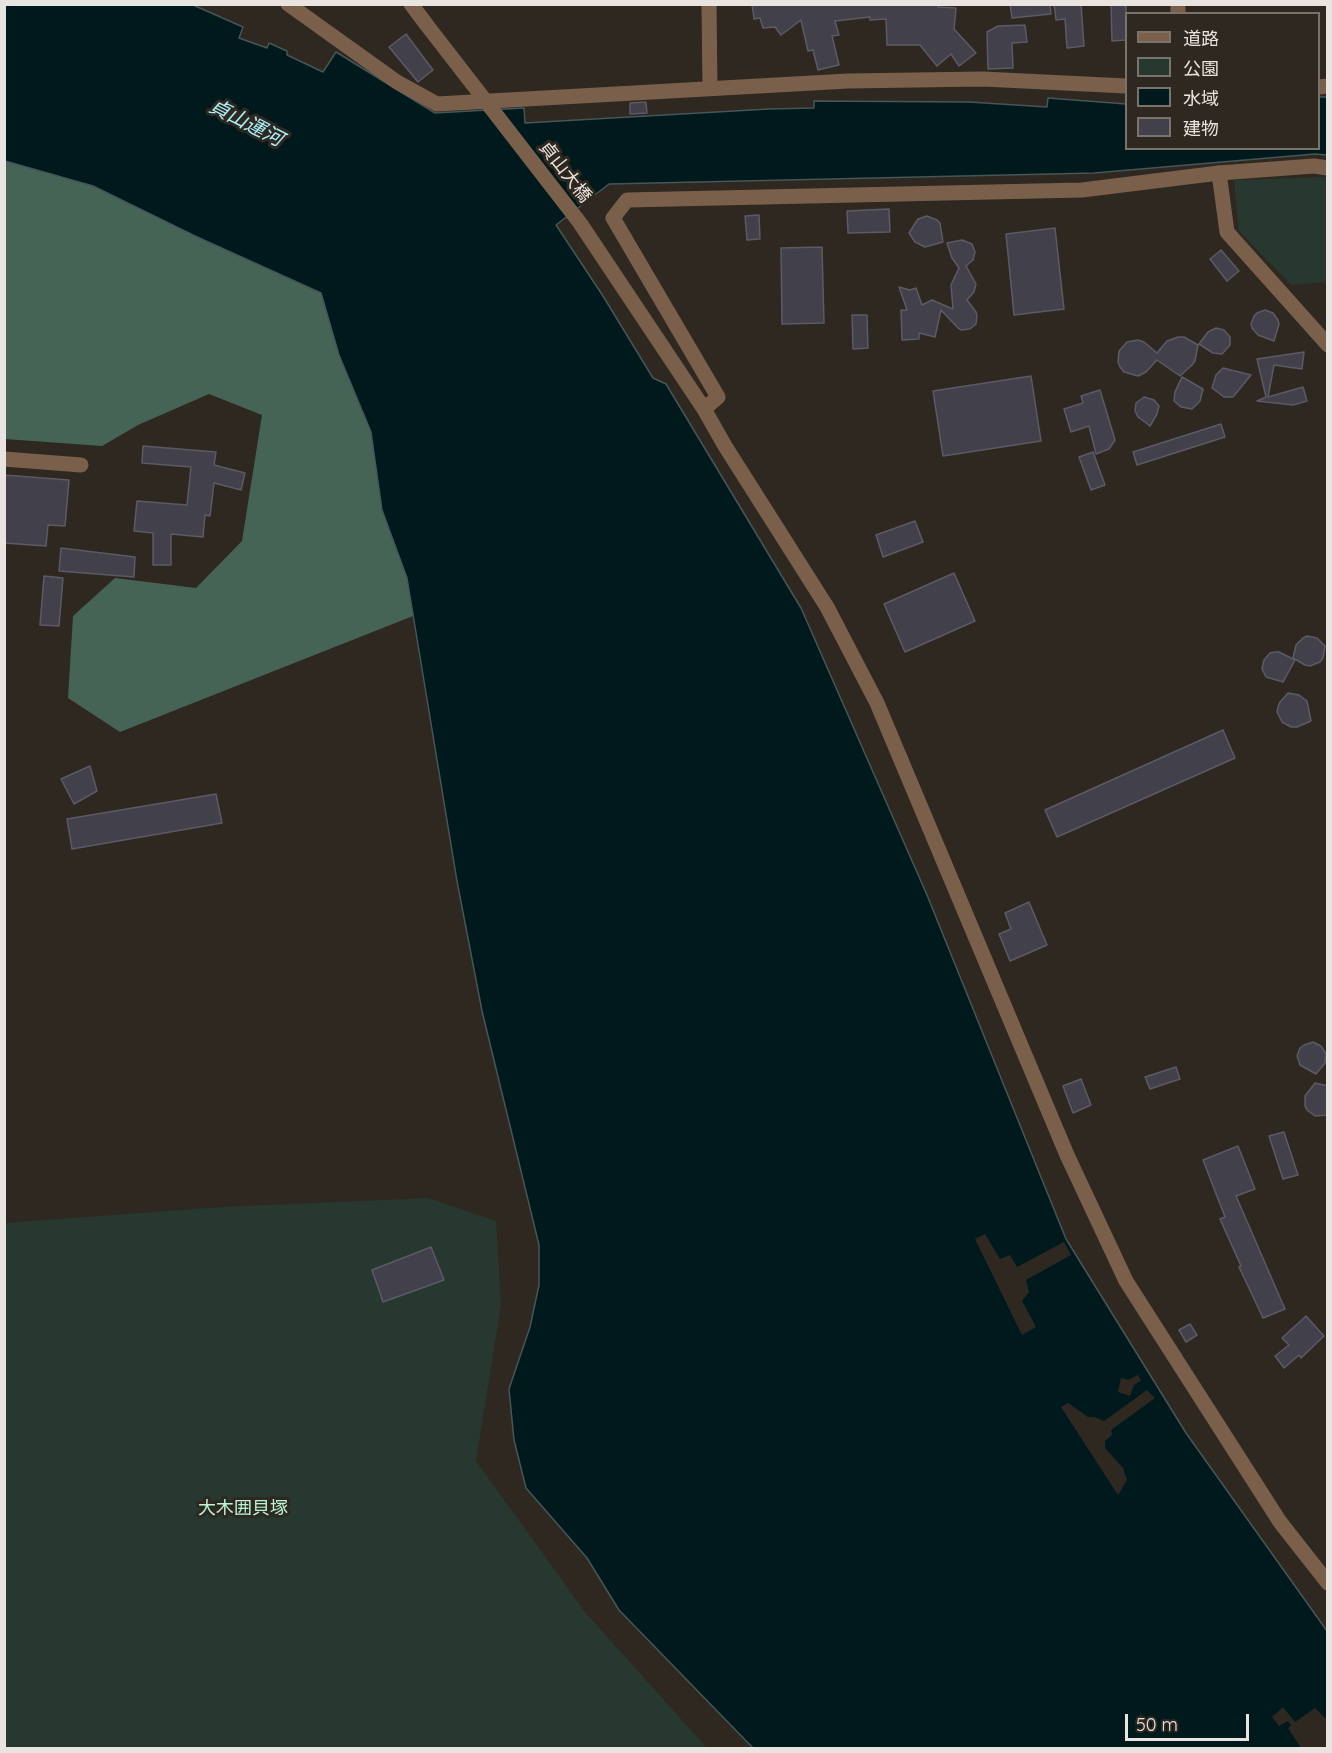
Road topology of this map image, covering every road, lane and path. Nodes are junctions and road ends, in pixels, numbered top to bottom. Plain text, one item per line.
1 (288, 4) edge
2 (411, 4) edge
3 (709, 4) edge
4 (1125, 86) edge
5 (710, 88) junction
6 (1328, 168) edge
7 (1219, 172) junction
8 (1328, 345) edge
9 (704, 409) junction
10 (4, 459) edge
11 (81, 465) dead end
12 (1328, 1583) edge

1 - 5 street
2 - 9 street, 貞山大橋, bridge
3 - 5 street
4 - 5 street
6 - 7 street
7 - 8 street
7 - 9 street
9 - 12 street, 貞山大橋
10 - 11 street

